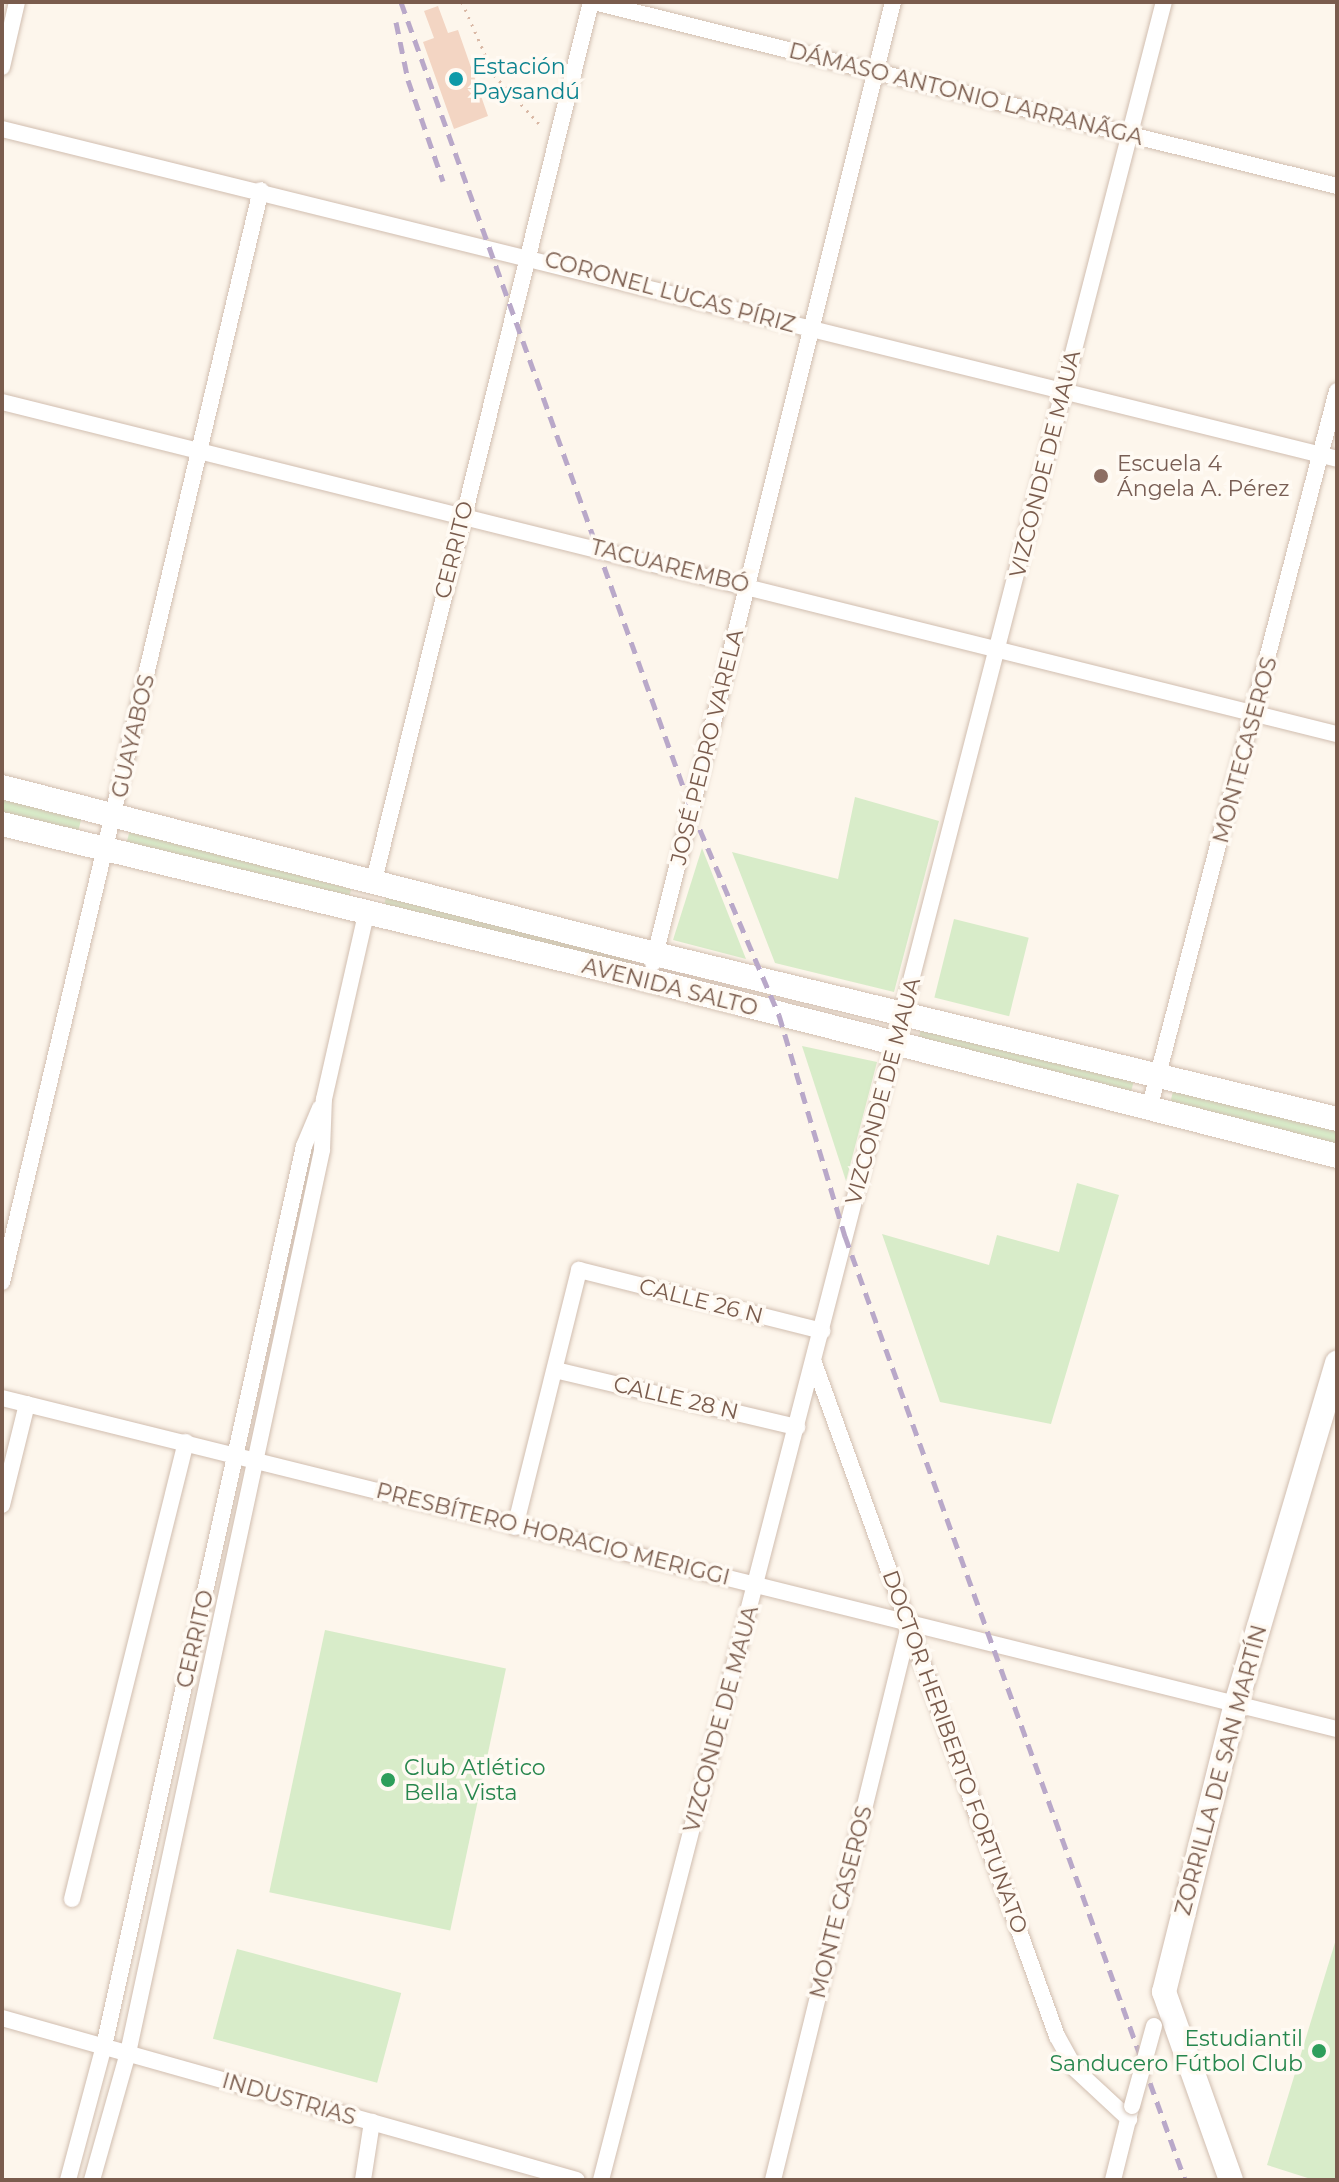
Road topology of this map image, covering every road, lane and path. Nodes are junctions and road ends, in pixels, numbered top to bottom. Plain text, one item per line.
1 (17, 2) edge
2 (462, 2) edge
3 (592, 2) edge
4 (893, 2) edge
5 (1164, 2) edge
6 (2, 67) edge
7 (875, 73) junction
8 (2, 129) edge
9 (1130, 134) junction
10 (558, 144) junction
11 (1337, 186) edge
12 (261, 190) junction
13 (526, 255) junction
14 (811, 328) junction
15 (1064, 390) junction
16 (1337, 391) edge
17 (2, 402) edge
18 (200, 453) junction
19 (1330, 457) edge
20 (462, 515) junction
21 (747, 585) junction
22 (998, 648) junction
23 (1255, 715) junction
24 (1337, 734) edge
25 (2, 787) edge
26 (114, 815) junction
27 (2, 824) edge
28 (106, 849) junction
29 (374, 880) junction
30 (366, 914) junction
31 (655, 954) junction
32 (648, 980) junction
33 (904, 1012) junction
34 (896, 1044) junction
35 (1156, 1075) junction
36 (324, 1099) junction
37 (1149, 1109) junction
38 (1337, 1119) edge
39 (1337, 1156) edge
40 (2, 1282) edge
41 (822, 1331) junction
42 (814, 1363) junction
43 (1337, 1363) edge
44 (555, 1370) junction
45 (2, 1398) edge
46 (27, 1404) junction
47 (797, 1427) junction
48 (186, 1442) junction
49 (236, 1454) junction
50 (256, 1459) junction
51 (2, 1505) edge
52 (515, 1527) junction
53 (756, 1584) junction
54 (909, 1624) junction
55 (1236, 1704) junction
56 (1337, 1729) edge
57 (72, 1899) dead end
58 (1164, 1992) junction
59 (2, 2018) edge
60 (104, 2046) junction
61 (128, 2053) junction
62 (1130, 2113) junction
63 (372, 2122) junction
64 (68, 2180) edge
65 (92, 2180) edge
66 (363, 2180) edge
67 (577, 2180) edge
68 (601, 2180) edge
69 (773, 2180) edge
70 (1113, 2180) edge
71 (1231, 2180) edge

1 - 6 street
2 - 10 path
3 - 7 street, DÁMASO ANTONIO LARRANÃGA
3 - 10 street, CERRITO
4 - 7 street, JOSÉ PEDRO VARELA
5 - 9 street, VIZCONDE DE MAUA
7 - 9 street, DÁMASO ANTONIO LARRANÃGA
7 - 14 street, JOSÉ PEDRO VARELA
8 - 12 street, CORONEL LUCAS PÍRIZ
9 - 11 street, DÁMASO ANTONIO LARRANÃGA
9 - 15 street, VIZCONDE DE MAUA
10 - 13 street, CERRITO
12 - 13 street, CORONEL LUCAS PÍRIZ
12 - 18 street, GUAYABOS
13 - 14 street, CORONEL LUCAS PÍRIZ
13 - 20 street, CERRITO
14 - 15 street, CORONEL LUCAS PÍRIZ
14 - 21 street, JOSÉ PEDRO VARELA
15 - 19 street, CORONEL LUCAS PÍRIZ
15 - 22 street, VIZCONDE DE MAUA
16 - 19 street, MONTECASEROS
17 - 18 street, TACUAREMBÓ
18 - 20 street, TACUAREMBÓ
18 - 26 street, GUAYABOS
19 - 23 street, MONTECASEROS
20 - 21 street, TACUAREMBÓ
20 - 29 street, CERRITO
21 - 22 street, TACUAREMBÓ
21 - 31 street, JOSÉ PEDRO VARELA
22 - 23 street, TACUAREMBÓ
22 - 33 street, VIZCONDE DE MAUA
23 - 24 street, TACUAREMBÓ
23 - 35 street, MONTECASEROS
25 - 26 street, AVENIDA SALTO
26 - 28 street, GUAYABOS
26 - 29 street, AVENIDA SALTO
27 - 28 street, AVENIDA SALTO
28 - 30 street, AVENIDA SALTO
28 - 40 street, GUAYABOS
29 - 30 street, CERRITO
29 - 31 street, AVENIDA SALTO
30 - 32 street, AVENIDA SALTO
30 - 36 street, CERRITO
31 - 32 street, JOSÉ PEDRO VARELA
31 - 33 street, AVENIDA SALTO
32 - 34 street, AVENIDA SALTO
33 - 34 street, VIZCONDE DE MAUA
33 - 35 street, AVENIDA SALTO
34 - 37 street, AVENIDA SALTO
34 - 41 street, VIZCONDE DE MAUA
35 - 37 street, MONTECASEROS
35 - 38 street, AVENIDA SALTO
36 - 49 street, CERRITO
36 - 50 street, CERRITO
37 - 39 street, AVENIDA SALTO
41 - 42 street, VIZCONDE DE MAUA
41 - 44 street, CALLE 26 N
42 - 47 street, VIZCONDE DE MAUA
42 - 54 street, DOCTOR HERIBERTO FORTUNATO
43 - 55 street, ZORRILLA DE SAN MARTÍN
44 - 47 street, CALLE 28 N
44 - 52 street
45 - 46 street, PRESBÍTERO HORACIO MERIGGI
46 - 48 street, PRESBÍTERO HORACIO MERIGGI
46 - 51 street
47 - 53 street, VIZCONDE DE MAUA
48 - 49 street, PRESBÍTERO HORACIO MERIGGI
48 - 57 street
49 - 50 street, PRESBÍTERO HORACIO MERIGGI
49 - 60 street, CERRITO
50 - 52 street, PRESBÍTERO HORACIO MERIGGI
50 - 61 street, CERRITO
52 - 53 street, PRESBÍTERO HORACIO MERIGGI
53 - 54 street, PRESBÍTERO HORACIO MERIGGI
53 - 68 street, VIZCONDE DE MAUA
54 - 55 street, PRESBÍTERO HORACIO MERIGGI
54 - 62 street, DOCTOR HERIBERTO FORTUNATO
54 - 69 street, MONTE CASEROS
55 - 56 street, PRESBÍTERO HORACIO MERIGGI
55 - 58 street, ZORRILLA DE SAN MARTÍN
58 - 62 street, ZORRILLA DE SAN MARTÍN, bridge
58 - 71 street
59 - 60 street, INDUSTRIAS
60 - 61 street, INDUSTRIAS
60 - 64 street, CERRITO
61 - 63 street, INDUSTRIAS
61 - 65 street, CERRITO
62 - 70 street, ZORRILLA DE SAN MARTÍN
63 - 66 street
63 - 67 street, INDUSTRIAS

